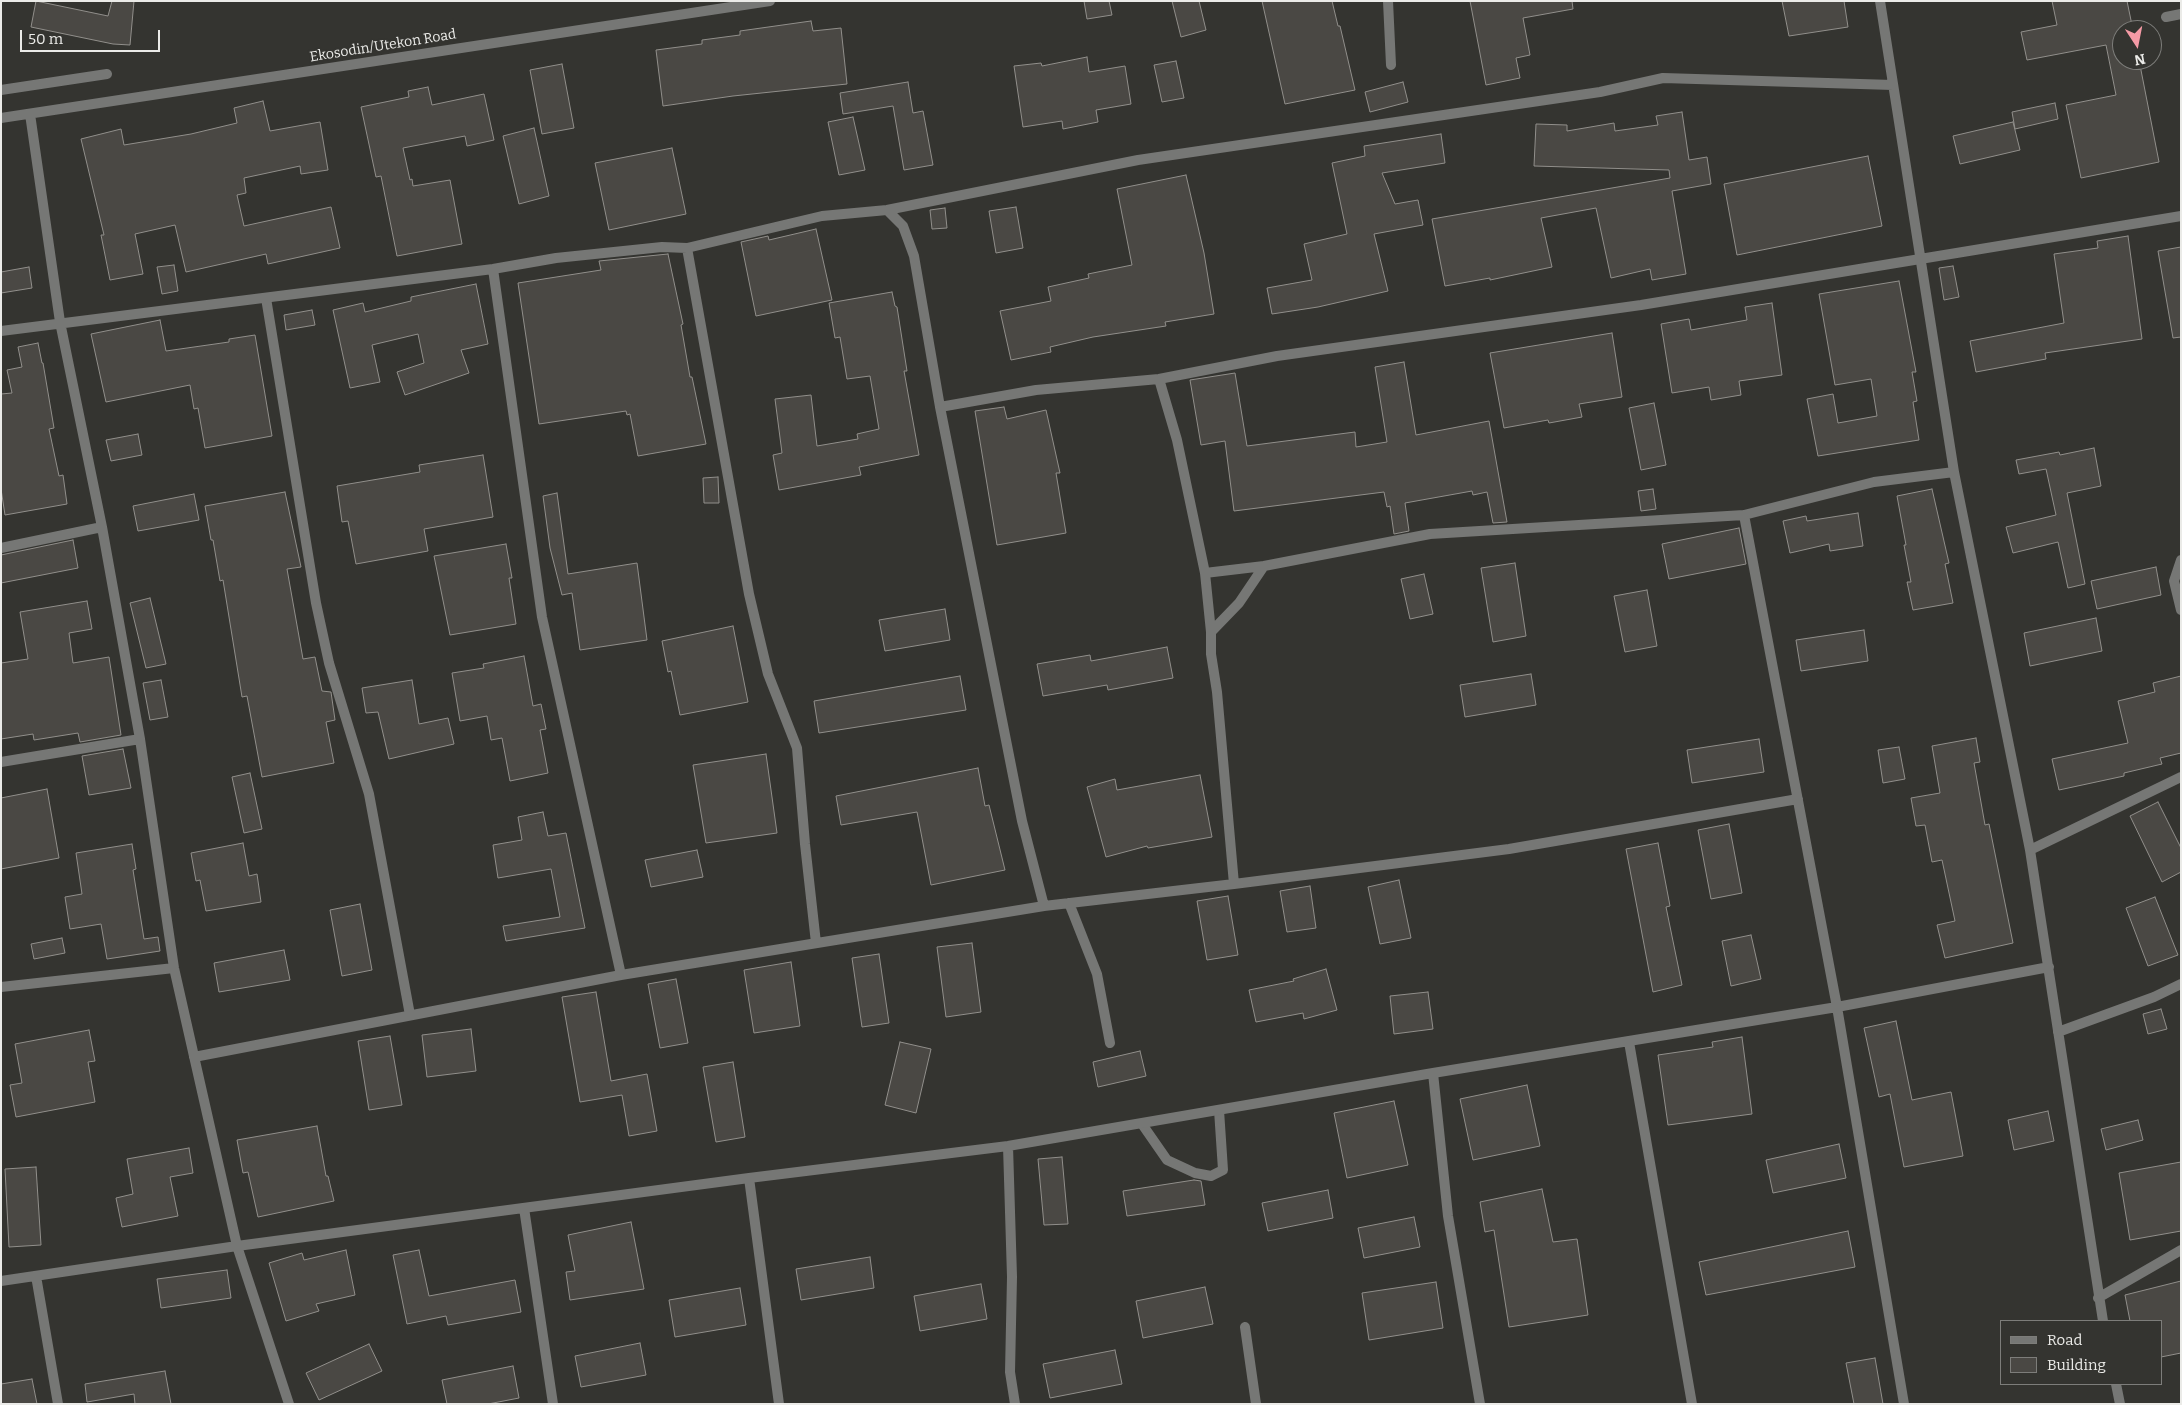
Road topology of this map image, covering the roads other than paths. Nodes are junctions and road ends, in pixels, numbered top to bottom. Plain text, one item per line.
1 (770, 1) edge
2 (1388, 1) edge
3 (1880, 1) edge
4 (2181, 14) edge
5 (2166, 17) dead end
6 (1391, 65) dead end
7 (107, 74) dead end
8 (1893, 85) junction
9 (1, 90) edge
10 (30, 114) junction
11 (1, 118) edge
12 (887, 210) junction
13 (2181, 216) edge
14 (687, 248) junction
15 (1921, 258) junction
16 (493, 268) junction
17 (266, 298) junction
18 (60, 322) junction
19 (1, 331) edge
20 (1159, 379) junction
21 (940, 407) junction
22 (1954, 472) junction
23 (1744, 515) junction
24 (102, 527) junction
25 (1, 548) edge
26 (2181, 560) edge
27 (1264, 566) junction
28 (1205, 573) junction
29 (2181, 610) edge
30 (1211, 632) junction
31 (140, 739) junction
32 (1, 762) edge
33 (2181, 777) edge
34 (1798, 799) junction
35 (2030, 850) junction
36 (1234, 884) junction
37 (1069, 903) junction
38 (1044, 906) junction
39 (816, 944) junction
40 (174, 968) junction
41 (2049, 968) junction
42 (621, 975) junction
43 (2181, 984) edge
44 (1, 987) edge
45 (1837, 1007) junction
46 (410, 1015) junction
47 (2058, 1032) junction
48 (1629, 1042) junction
49 (1110, 1043) dead end
50 (194, 1056) junction
51 (1434, 1073) junction
52 (1219, 1110) junction
53 (1142, 1124) junction
54 (1008, 1146) junction
55 (748, 1178) junction
56 (524, 1208) junction
57 (237, 1246) junction
58 (2181, 1250) edge
59 (36, 1276) junction
60 (1, 1281) edge
61 (2098, 1298) junction
62 (2103, 1320) edge
63 (1245, 1327) dead end
64 (2116, 1385) edge
65 (58, 1404) edge
66 (289, 1404) edge
67 (553, 1404) edge
68 (779, 1404) edge
69 (1015, 1404) edge
70 (1256, 1404) edge
71 (1480, 1404) edge
72 (1692, 1404) edge
73 (1904, 1404) edge
74 (2120, 1404) edge

1 - 10 street, Ekosodin/Utekon Road
2 - 6 street
3 - 8 street
4 - 5 street
7 - 9 street
8 - 12 street
8 - 15 street
10 - 11 street, Ekosodin/Utekon Road
10 - 18 street
12 - 14 street
12 - 21 street
13 - 15 street
14 - 16 street
14 - 39 street
15 - 20 street
15 - 22 street
16 - 17 street
16 - 42 street
17 - 18 street
17 - 46 street
18 - 19 street
18 - 24 street
20 - 21 street
20 - 28 street
21 - 38 street
22 - 23 street
22 - 35 street
23 - 27 street
23 - 34 street
24 - 25 street
24 - 31 street
26 - 29 street
27 - 28 street
27 - 30 street
28 - 30 street
30 - 36 street
31 - 32 street
31 - 40 street
33 - 35 street
34 - 36 street
34 - 45 street
35 - 41 street
36 - 37 street
37 - 38 street
37 - 49 street
38 - 39 street
39 - 42 street
40 - 44 street
40 - 50 street
41 - 45 street
41 - 47 street
42 - 46 street
43 - 47 street
45 - 48 street
45 - 73 street
46 - 50 street
47 - 61 street
48 - 51 street
48 - 72 street
50 - 57 street
51 - 52 street
51 - 71 street
52 - 53 street
52 - 53 street
53 - 54 street
54 - 55 street
54 - 69 street
55 - 56 street
55 - 68 street
56 - 57 street
56 - 67 street
57 - 59 street
57 - 66 street
58 - 61 street
59 - 60 street
59 - 65 street
61 - 62 street
63 - 70 street
64 - 74 street

